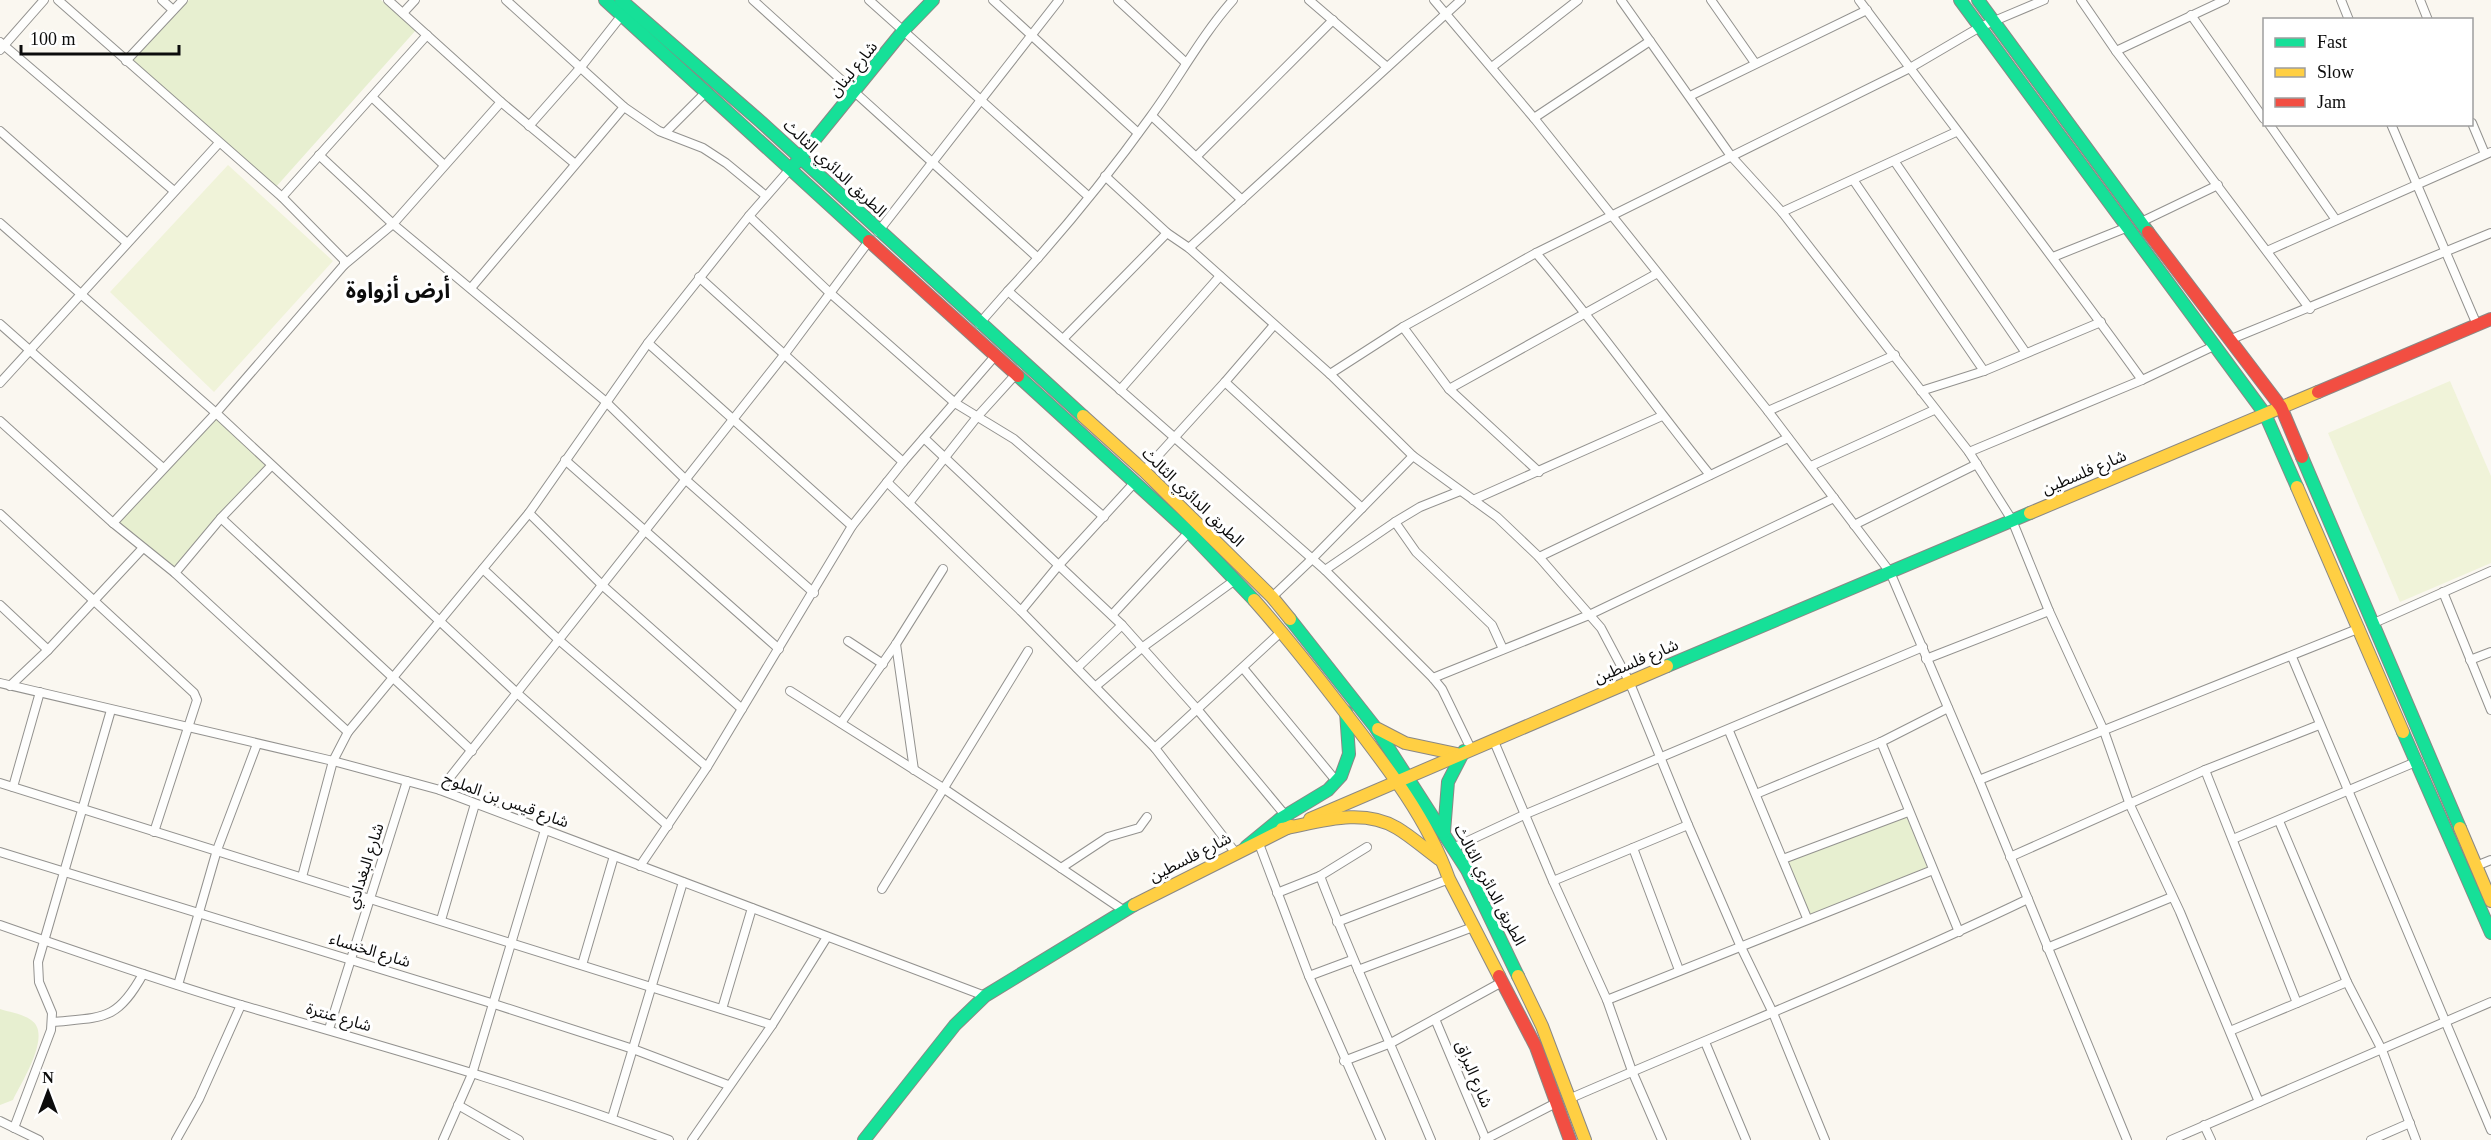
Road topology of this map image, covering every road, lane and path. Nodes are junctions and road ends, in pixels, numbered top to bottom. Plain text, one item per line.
1 (44, 0) edge
2 (58, 0) edge
3 (162, 0) edge
4 (183, 0) edge
5 (388, 0) edge
6 (415, 0) edge
7 (506, 0) edge
8 (605, 0) edge
9 (621, 0) edge
10 (640, 0) edge
11 (753, 0) edge
12 (869, 0) edge
13 (933, 0) edge
14 (993, 0) edge
15 (1059, 0) edge
16 (1118, 0) edge
17 (1309, 0) edge
18 (1434, 0) edge
19 (1461, 0) edge
20 (1578, 0) edge
21 (1621, 0) edge
22 (1711, 0) edge
23 (1859, 0) edge
24 (1960, 0) edge
25 (1978, 0) edge
26 (2044, 0) edge
27 (2081, 0) edge
28 (2225, 0) edge
29 (2341, 0) edge
30 (2420, 0) edge
31 (1229, 2) edge
32 (1866, 9) junction
33 (173, 10) junction
34 (403, 13) junction
35 (627, 13) junction
36 (1447, 13) junction
37 (2191, 15) junction
38 (2348, 18) edge
39 (2427, 18) edge
40 (1333, 20) junction
41 (1994, 22) junction
42 (1980, 27) junction
43 (903, 31) junction
44 (427, 35) junction
45 (1031, 35) junction
46 (1650, 41) junction
47 (1, 46) edge
48 (2116, 51) junction
49 (126, 61) junction
50 (1185, 62) junction
51 (1755, 63) junction
52 (581, 67) junction
53 (1387, 67) junction
54 (1492, 67) junction
55 (1910, 68) junction
56 (706, 92) junction
57 (855, 94) junction
58 (1690, 96) junction
59 (372, 97) junction
60 (981, 100) junction
61 (501, 102) junction
62 (624, 107) junction
63 (1152, 116) junction
64 (2263, 116) edge
65 (1534, 118) junction
66 (2473, 125) edge
67 (529, 126) junction
68 (2270, 126) edge
69 (2392, 126) edge
70 (0, 131) edge
71 (1956, 132) junction
72 (665, 133) junction
73 (1138, 133) junction
74 (219, 143) junction
75 (2488, 153) edge
76 (319, 155) junction
77 (1197, 156) junction
78 (1731, 156) junction
79 (800, 159) junction
80 (932, 162) junction
81 (1895, 162) junction
82 (574, 163) junction
83 (444, 165) junction
84 (790, 169) junction
85 (1105, 176) junction
86 (1854, 181) junction
87 (2218, 185) junction
88 (2415, 185) junction
89 (174, 191) junction
90 (766, 196) junction
91 (1088, 196) junction
92 (282, 197) junction
93 (1242, 200) junction
94 (1782, 212) junction
95 (748, 216) junction
96 (1610, 217) junction
97 (2336, 220) junction
98 (2141, 222) junction
99 (0, 223) edge
100 (393, 224) junction
101 (2128, 227) junction
102 (878, 232) junction
103 (1167, 233) junction
104 (2491, 233) edge
105 (869, 241) junction
106 (127, 243) junction
107 (1189, 248) junction
108 (2267, 251) junction
109 (2447, 252) junction
110 (1536, 253) junction
111 (2053, 257) junction
112 (1038, 258) junction
113 (344, 265) junction
114 (1656, 274) junction
115 (1220, 276) junction
116 (699, 277) junction
117 (471, 288) junction
118 (1008, 291) junction
119 (829, 292) junction
120 (80, 295) junction
121 (2310, 309) junction
122 (1587, 312) junction
123 (2491, 319) edge
124 (2101, 322) junction
125 (0, 324) edge
126 (979, 324) junction
127 (1274, 325) junction
128 (2477, 325) junction
129 (1403, 327) junction
130 (1063, 339) junction
131 (2229, 340) junction
132 (648, 343) junction
133 (2216, 345) junction
134 (29, 350) junction
135 (2026, 353) junction
136 (1895, 354) junction
137 (784, 355) junction
138 (995, 356) junction
139 (1984, 371) junction
140 (1016, 374) junction
141 (1330, 374) junction
142 (2142, 380) junction
143 (1225, 382) junction
144 (0, 383) edge
145 (1449, 389) junction
146 (1120, 390) junction
147 (1921, 391) junction
148 (605, 401) junction
149 (955, 403) junction
150 (2282, 407) junction
151 (1935, 410) junction
152 (1768, 411) junction
153 (216, 413) junction
154 (2265, 414) junction
155 (1662, 416) junction
156 (977, 417) junction
157 (732, 419) junction
158 (0, 421) edge
159 (1176, 437) junction
160 (924, 438) junction
161 (1788, 438) junction
162 (1969, 452) junction
163 (1413, 456) junction
164 (944, 457) junction
165 (565, 460) junction
166 (903, 462) junction
167 (1977, 464) junction
168 (271, 466) junction
169 (1811, 466) junction
170 (163, 468) junction
171 (1144, 471) junction
172 (1539, 472) junction
173 (1710, 475) junction
174 (686, 480) junction
175 (887, 482) junction
176 (1135, 482) junction
177 (2316, 487) junction
178 (1460, 491) junction
179 (2301, 494) junction
180 (1834, 498) junction
181 (1473, 501) junction
182 (909, 503) junction
183 (1362, 508) junction
184 (529, 513) junction
185 (0, 514) edge
186 (1104, 517) junction
187 (221, 518) junction
188 (2012, 520) junction
189 (1395, 522) junction
190 (113, 523) junction
191 (1854, 525) junction
192 (852, 526) junction
193 (644, 531) junction
194 (1189, 532) junction
195 (142, 549) junction
196 (1539, 557) junction
197 (1311, 560) junction
198 (1058, 566) junction
199 (943, 568) dead end
200 (483, 569) junction
201 (1324, 570) junction
202 (2491, 571) edge
203 (1890, 572) junction
204 (175, 573) junction
205 (1235, 580) junction
206 (602, 585) junction
207 (2443, 592) junction
208 (814, 593) junction
209 (1272, 597) junction
210 (95, 600) junction
211 (0, 605) edge
212 (1021, 610) junction
213 (2049, 611) junction
214 (1112, 615) junction
215 (1589, 615) junction
216 (441, 622) junction
217 (2374, 623) junction
218 (1122, 625) junction
219 (2360, 628) junction
220 (1282, 631) junction
221 (560, 641) junction
222 (848, 641) dead end
223 (896, 644) junction
224 (1143, 647) junction
225 (1923, 647) junction
226 (779, 649) junction
227 (1503, 649) junction
228 (48, 650) junction
229 (1028, 651) dead end
230 (2491, 652) edge
231 (2292, 657) junction
232 (1926, 659) junction
233 (2470, 660) junction
234 (883, 664) junction
235 (1077, 668) junction
236 (1243, 668) junction
237 (1433, 678) junction
238 (394, 679) junction
239 (1629, 681) junction
240 (0, 683) edge
241 (10, 686) junction
242 (1096, 686) junction
243 (790, 691) dead end
244 (40, 692) junction
245 (518, 694) junction
246 (1948, 708) junction
247 (742, 709) junction
248 (1197, 709) junction
249 (111, 710) junction
250 (2491, 710) edge
251 (1346, 712) junction
252 (842, 723) junction
253 (2319, 725) junction
254 (1375, 727) junction
255 (189, 728) junction
256 (1729, 731) junction
257 (2104, 731) junction
258 (348, 732) junction
259 (1493, 739) junction
260 (1881, 742) junction
261 (257, 744) junction
262 (1155, 748) junction
263 (472, 751) junction
264 (1464, 752) junction
265 (1660, 758) junction
266 (333, 761) junction
267 (2418, 761) junction
268 (707, 767) junction
269 (914, 770) junction
270 (2205, 770) junction
271 (1402, 777) junction
272 (1979, 780) junction
273 (407, 781) junction
274 (1337, 782) junction
275 (0, 783) edge
276 (13, 787) junction
277 (943, 788) junction
278 (440, 790) junction
279 (2349, 791) junction
280 (1756, 794) junction
281 (476, 804) junction
282 (2130, 805) junction
283 (83, 811) junction
284 (1908, 812) junction
285 (1526, 814) junction
286 (1285, 815) junction
287 (1148, 817) dead end
288 (2279, 821) junction
289 (1688, 825) junction
290 (668, 826) junction
291 (545, 830) junction
292 (1282, 830) junction
293 (154, 832) junction
294 (1444, 832) junction
295 (2233, 839) junction
296 (1258, 841) junction
297 (1367, 847) dead end
298 (1453, 848) junction
299 (1633, 848) junction
300 (1240, 849) junction
301 (217, 850) junction
302 (0, 852) edge
303 (614, 856) junction
304 (2010, 857) junction
305 (1783, 859) junction
306 (2491, 860) edge
307 (1443, 862) junction
308 (640, 866) junction
309 (2476, 866) junction
310 (1061, 868) junction
311 (1933, 870) junction
312 (66, 872) junction
313 (1320, 876) junction
314 (302, 877) junction
315 (1449, 879) junction
316 (1553, 881) junction
317 (683, 882) junction
318 (882, 890) dead end
319 (1277, 893) junction
320 (2172, 897) junction
321 (371, 898) junction
322 (2028, 899) junction
323 (2491, 900) edge
324 (752, 908) junction
325 (1123, 910) junction
326 (199, 914) junction
327 (1807, 918) junction
328 (441, 920) junction
329 (1337, 922) junction
330 (0, 925) edge
331 (1473, 927) junction
332 (1959, 932) junction
333 (2491, 933) edge
334 (827, 937) junction
335 (44, 940) junction
336 (510, 945) junction
337 (1740, 945) junction
338 (2047, 948) junction
339 (350, 960) junction
340 (1352, 960) junction
341 (582, 965) junction
342 (1359, 970) junction
343 (1679, 970) junction
344 (143, 974) junction
345 (1309, 976) junction
346 (1502, 982) junction
347 (2347, 982) junction
348 (178, 985) junction
349 (652, 986) junction
350 (985, 996) junction
351 (1607, 1000) junction
352 (2491, 1002) edge
353 (491, 1003) junction
354 (2297, 1003) junction
355 (241, 1005) junction
356 (722, 1009) junction
357 (1773, 1013) junction
358 (1435, 1019) junction
359 (53, 1022) junction
360 (2445, 1023) junction
361 (772, 1025) junction
362 (329, 1029) junction
363 (2230, 1031) junction
364 (1705, 1042) junction
365 (1391, 1043) junction
366 (633, 1049) junction
367 (2382, 1050) junction
368 (1344, 1061) junction
369 (1632, 1071) junction
370 (472, 1074) junction
371 (728, 1086) junction
372 (1571, 1098) junction
373 (2259, 1102) junction
374 (1557, 1103) junction
375 (458, 1105) junction
376 (612, 1118) junction
377 (0, 1121) edge
378 (2410, 1123) junction
379 (2204, 1125) junction
380 (14, 1128) junction
381 (2491, 1130) edge
382 (39, 1140) edge
383 (176, 1140) edge
384 (443, 1140) edge
385 (519, 1140) edge
386 (669, 1140) edge
387 (692, 1140) edge
388 (864, 1140) edge
389 (1381, 1140) edge
390 (1431, 1140) edge
391 (1486, 1140) edge
392 (1570, 1140) edge
393 (1585, 1140) edge
394 (1662, 1140) edge
395 (1746, 1140) edge
396 (1825, 1140) edge
397 (2127, 1140) edge
398 (2171, 1140) edge
399 (2211, 1140) edge
400 (2371, 1140) edge
401 (2416, 1140) edge

1 - 47 street
2 - 49 street
3 - 33 street
4 - 33 street
5 - 34 street
6 - 34 street
7 - 52 street
8 - 35 main road, الطريق الدائري الثالث
9 - 35 main road, الطريق الدائري الثالث
10 - 35 street
11 - 57 street
12 - 43 street
13 - 43 main road, شارع لبنان
14 - 45 street
15 - 45 street
16 - 50 street
17 - 40 street
18 - 36 street
19 - 36 street
20 - 54 street
21 - 46 street
22 - 51 street
23 - 32 street
24 - 42 main road
25 - 41 main road
26 - 41 street
27 - 48 street
28 - 37 street
29 - 38 street
30 - 39 street
31 - 50 street
32 - 51 street
32 - 55 street
33 - 49 street
34 - 44 street
35 - 52 street
35 - 56 main road, الطريق الدائري الثالث
35 - 79 main road, الطريق الدائري الثالث
36 - 53 street
36 - 54 street
37 - 48 street
37 - 64 street
40 - 53 street
40 - 77 street
41 - 42 street
41 - 98 main road
42 - 55 street
42 - 101 main road
43 - 57 main road, شارع لبنان
43 - 60 street
44 - 59 street
44 - 61 street
45 - 60 street
45 - 73 street
46 - 58 street
46 - 65 street
47 - 89 street
48 - 87 street
49 - 74 street
50 - 63 street
51 - 58 street
52 - 62 street
52 - 67 street
53 - 93 street
54 - 65 street
55 - 71 street
55 - 78 street
56 - 72 street
56 - 84 main road, الطريق الدائري الثالث
57 - 79 main road, شارع لبنان
57 - 80 street
58 - 78 street
59 - 76 street
59 - 83 street
60 - 80 street
60 - 91 street
61 - 67 street
61 - 83 street
62 - 72 street
62 - 82 street
63 - 73 street
63 - 77 street
65 - 96 street
66 - 75 street
67 - 82 street
68 - 97 street
69 - 88 street
70 - 106 street
71 - 81 street
71 - 111 street
72 - 90 street
73 - 85 street
74 - 89 street
74 - 92 street
75 - 88 street
76 - 92 street
76 - 100 street
77 - 93 street
78 - 94 street
78 - 96 street
79 - 84 main road, شارع لبنان
79 - 102 main road, الطريق الدائري الثالث
80 - 102 street
80 - 112 street
81 - 86 street
81 - 135 street
82 - 117 street
83 - 100 street
84 - 90 street
84 - 105 main road, الطريق الدائري الثالث
85 - 91 street
85 - 103 street
86 - 94 street
86 - 139 street
87 - 98 street
87 - 108 street
88 - 97 street
88 - 109 street
89 - 106 street
90 - 95 street
91 - 112 street
92 - 113 street
93 - 107 street
94 - 136 street
95 - 116 street
95 - 119 street
96 - 110 street
96 - 114 street
97 - 108 street
98 - 131 main road
99 - 120 street
100 - 113 street
100 - 117 street
101 - 111 street
101 - 133 main road
102 - 126 main road, الطريق الدائري الثالث
103 - 107 street
103 - 130 street
104 - 109 street
105 - 119 street
105 - 138 main road, الطريق الدائري الثالث
106 - 120 street
107 - 115 street
108 - 121 street
109 - 121 street
109 - 128 street
110 - 122 street
110 - 129 street
111 - 124 street
112 - 118 street
113 - 153 street
114 - 122 street
114 - 152 street
115 - 127 street
115 - 146 street
116 - 132 street
116 - 137 street
117 - 148 street
118 - 126 street
118 - 130 street
119 - 137 street
119 - 149 street
120 - 134 street
120 - 153 street
121 - 131 street
122 - 145 street
122 - 155 street
123 - 128 main road, شارع فلسطين
124 - 135 street
124 - 142 street
125 - 134 street
126 - 171 main road, الطريق الدائري الثالث
127 - 141 street
127 - 143 street
128 - 150 main road, شارع فلسطين
129 - 141 street
129 - 145 street
130 - 146 street
131 - 150 main road
132 - 148 street
132 - 157 street
133 - 142 street
133 - 154 main road
134 - 144 street
134 - 170 street
135 - 139 street
136 - 147 street
136 - 152 street
137 - 157 street
137 - 166 street
138 - 140 main road, الطريق الدائري الثالث
138 - 149 street
139 - 147 street
140 - 156 street
140 - 176 main road, الطريق الدائري الثالث
141 - 163 street
142 - 162 street
143 - 159 street
143 - 183 street
145 - 172 street
146 - 159 street
147 - 151 street
148 - 165 street
148 - 174 street
149 - 156 street
149 - 160 street
150 - 154 main road, شارع فلسطين
150 - 177 main road
151 - 162 street
151 - 169 street
152 - 161 street
153 - 168 street
153 - 170 street
154 - 179 main road
154 - 188 main road, شارع فلسطين
155 - 172 street
155 - 173 street
156 - 164 street
156 - 186 street
157 - 174 street
157 - 192 street
158 - 190 street
159 - 171 street
159 - 197 street
160 - 164 street
160 - 166 street
161 - 169 street
161 - 173 street
162 - 167 street
163 - 178 street
163 - 183 street
164 - 182 street
164 - 198 street
165 - 184 street
165 - 193 street
166 - 175 street
167 - 188 street
167 - 191 street
168 - 187 street
168 - 216 street
169 - 180 street
170 - 190 street
171 - 209 main road, الطريق الدائري الثالث
172 - 181 street
173 - 196 street
174 - 193 street
174 - 208 street
175 - 182 street
175 - 192 street
176 - 186 street
176 - 194 main road, الطريق الدائري الثالث
177 - 179 main road
177 - 217 main road
178 - 181 street
178 - 189 street
179 - 219 main road
180 - 191 street
180 - 215 street
181 - 196 street
182 - 212 street
183 - 197 street
184 - 200 street
184 - 206 street
185 - 210 street
186 - 198 street
187 - 204 street
187 - 238 street
188 - 203 main road, شارع فلسطين
188 - 213 street
189 - 201 street
189 - 227 street
190 - 195 street
191 - 203 street
192 - 208 street
193 - 206 street
193 - 226 street
194 - 205 main road, الطريق الدائري الثالث
194 - 214 street
195 - 204 street
195 - 210 street
196 - 215 street
197 - 201 street
197 - 209 street
198 - 212 street
198 - 214 street
199 - 223 street
200 - 216 street
200 - 221 street
201 - 237 street
202 - 207 street
203 - 225 street
203 - 239 main road, شارع فلسطين
204 - 258 street
205 - 220 main road, الطريق الدائري الثالث
205 - 224 street
206 - 221 street
206 - 247 street
207 - 217 street
207 - 233 street
208 - 226 street
209 - 254 main road, الطريق الدائري الثالث
210 - 228 street
210 - 255 street
211 - 228 street
212 - 235 street
213 - 232 street
213 - 257 street
214 - 218 street
215 - 227 street
215 - 239 street
216 - 238 street
216 - 245 street
217 - 309 main road
218 - 224 street
218 - 235 street
219 - 231 street
219 - 267 main road
220 - 236 street
220 - 251 main road, الطريق الدائري الثالث
221 - 245 street
221 - 268 street
222 - 234 street
223 - 234 street
223 - 269 street
224 - 242 street
224 - 248 street
225 - 232 street
225 - 256 street
226 - 247 street
227 - 237 street
228 - 241 street
229 - 277 street
230 - 233 street
231 - 253 street
231 - 257 street
232 - 246 street
233 - 250 street
234 - 252 street
235 - 242 street
236 - 248 street
236 - 274 street
237 - 264 street
238 - 258 street
238 - 263 street
239 - 259 main road, شارع فلسطين
239 - 265 street
240 - 241 street, شارع قيس بن الملوح
241 - 244 street, شارع قيس بن الملوح
242 - 262 street
243 - 252 street
244 - 249 street, شارع قيس بن الملوح
244 - 276 street
245 - 263 street
245 - 290 street
246 - 260 street
246 - 272 street
247 - 268 street
248 - 262 street
248 - 286 street
249 - 255 street, شارع قيس بن الملوح
249 - 283 street
251 - 271 main road, الطريق الدائري الثالث
251 - 274 main road
252 - 269 street
253 - 270 street
253 - 279 street
254 - 264 main road
254 - 271 main road, الطريق الدائري الثالث
255 - 261 street, شارع قيس بن الملوح
255 - 293 street
256 - 265 street
256 - 280 street
257 - 272 street
257 - 282 street
258 - 266 street
259 - 264 main road, شارع فلسطين
259 - 285 street
260 - 280 street
260 - 284 street
261 - 266 street, شارع قيس بن الملوح
261 - 301 street
262 - 300 street
263 - 278 street
264 - 271 main road, شارع فلسطين
264 - 294 main road
265 - 285 street
265 - 289 street
266 - 273 street, شارع قيس بن الملوح
266 - 314 street
267 - 279 street
267 - 333 main road
268 - 290 street
269 - 277 street
270 - 282 street
270 - 295 street
271 - 292 main road, شارع فلسطين
271 - 294 main road, الطريق الدائري الثالث
271 - 307 main road, الطريق الدائري الثالث
272 - 304 street
273 - 278 street, شارع قيس بن الملوح
273 - 321 street, شارع البغدادي
274 - 286 main road
275 - 276 street
276 - 283 street
277 - 310 street
277 - 318 street
278 - 281 street, شارع قيس بن الملوح
279 - 288 street
279 - 360 street
280 - 305 street
281 - 291 street, شارع قيس بن الملوح
281 - 328 street
282 - 304 street
282 - 320 street
283 - 293 street
283 - 312 street
284 - 305 street
284 - 311 street
285 - 298 street
285 - 316 street
286 - 300 main road
287 - 310 street
288 - 295 street
288 - 347 street
289 - 299 street
289 - 337 street
290 - 308 street
291 - 303 street, شارع قيس بن الملوح
291 - 336 street
292 - 296 main road, شارع فلسطين
292 - 307 main road
293 - 301 street
294 - 298 main road, الطريق الدائري الثالث
295 - 354 street
296 - 300 main road, شارع فلسطين
296 - 319 street
297 - 313 street
298 - 372 main road, الطريق الدائري الثالث
299 - 316 street
299 - 343 street
300 - 325 main road, شارع فلسطين
301 - 314 street
301 - 326 street
302 - 312 street, شارع الخنساء
303 - 308 street, شارع قيس بن الملوح
303 - 341 street
304 - 322 street
305 - 327 street
306 - 309 street
307 - 315 main road, الطريق الدائري الثالث
308 - 317 street, شارع قيس بن الملوح
309 - 323 main road
310 - 325 street
311 - 327 street
311 - 332 street
312 - 326 street, شارع الخنساء
312 - 335 street
313 - 319 street
313 - 329 street
314 - 321 street
315 - 329 street
315 - 331 main road, الطريق الدائري الثالث
316 - 351 street
317 - 324 street, شارع قيس بن الملوح
317 - 349 street
319 - 345 street
320 - 338 street
320 - 363 street
321 - 328 street
321 - 339 street, شارع البغدادي
322 - 332 street
322 - 338 street
324 - 334 street, شارع قيس بن الملوح
324 - 356 street
325 - 350 main road, شارع فلسطين
326 - 339 street, شارع الخنساء
326 - 348 street
327 - 337 street
328 - 336 street
329 - 340 street
330 - 335 street, شارع عنترة
331 - 342 street
331 - 346 main road, الطريق الدائري الثالث
332 - 357 street
334 - 350 street, شارع قيس بن الملوح
334 - 361 street
335 - 344 street, شارع عنترة
335 - 359 street
336 - 341 street
336 - 353 street
337 - 343 street
337 - 357 street
338 - 397 street
339 - 353 street, شارع الخنساء
339 - 362 street, شارع البغدادي
340 - 342 street
340 - 345 street
341 - 349 street
342 - 365 street
343 - 351 street
344 - 348 street, شارع عنترة
344 - 359 street
345 - 368 street
346 - 358 street
346 - 374 main road, الطريق الدائري الثالث
347 - 354 street
347 - 367 street
348 - 355 street, شارع عنترة
349 - 356 street
349 - 366 street
350 - 388 main road, شارع فلسطين
351 - 369 street
352 - 360 street
353 - 366 street, شارع الخنساء
353 - 370 street
354 - 363 street
355 - 362 street, شارع عنترة
355 - 383 street
356 - 361 street
357 - 364 street
357 - 396 street
358 - 365 street
358 - 391 street, شارع البراق
359 - 380 street
360 - 367 street
360 - 381 street
361 - 371 street
362 - 370 street, شارع عنترة
363 - 373 street
364 - 369 street
364 - 395 street
365 - 368 street
365 - 390 street
366 - 371 street, شارع الخنساء
366 - 376 street
367 - 373 street
367 - 378 street
368 - 389 street
369 - 372 street
369 - 394 street
370 - 375 street
370 - 376 street, شارع عنترة
371 - 387 street
372 - 393 main road, الطريق الدائري الثالث
373 - 379 street
374 - 391 street
374 - 392 main road, الطريق الدائري الثالث
375 - 384 street
375 - 385 street
376 - 386 street, شارع عنترة
377 - 380 street
378 - 400 street
378 - 401 street
379 - 398 street
379 - 399 street
380 - 382 street

